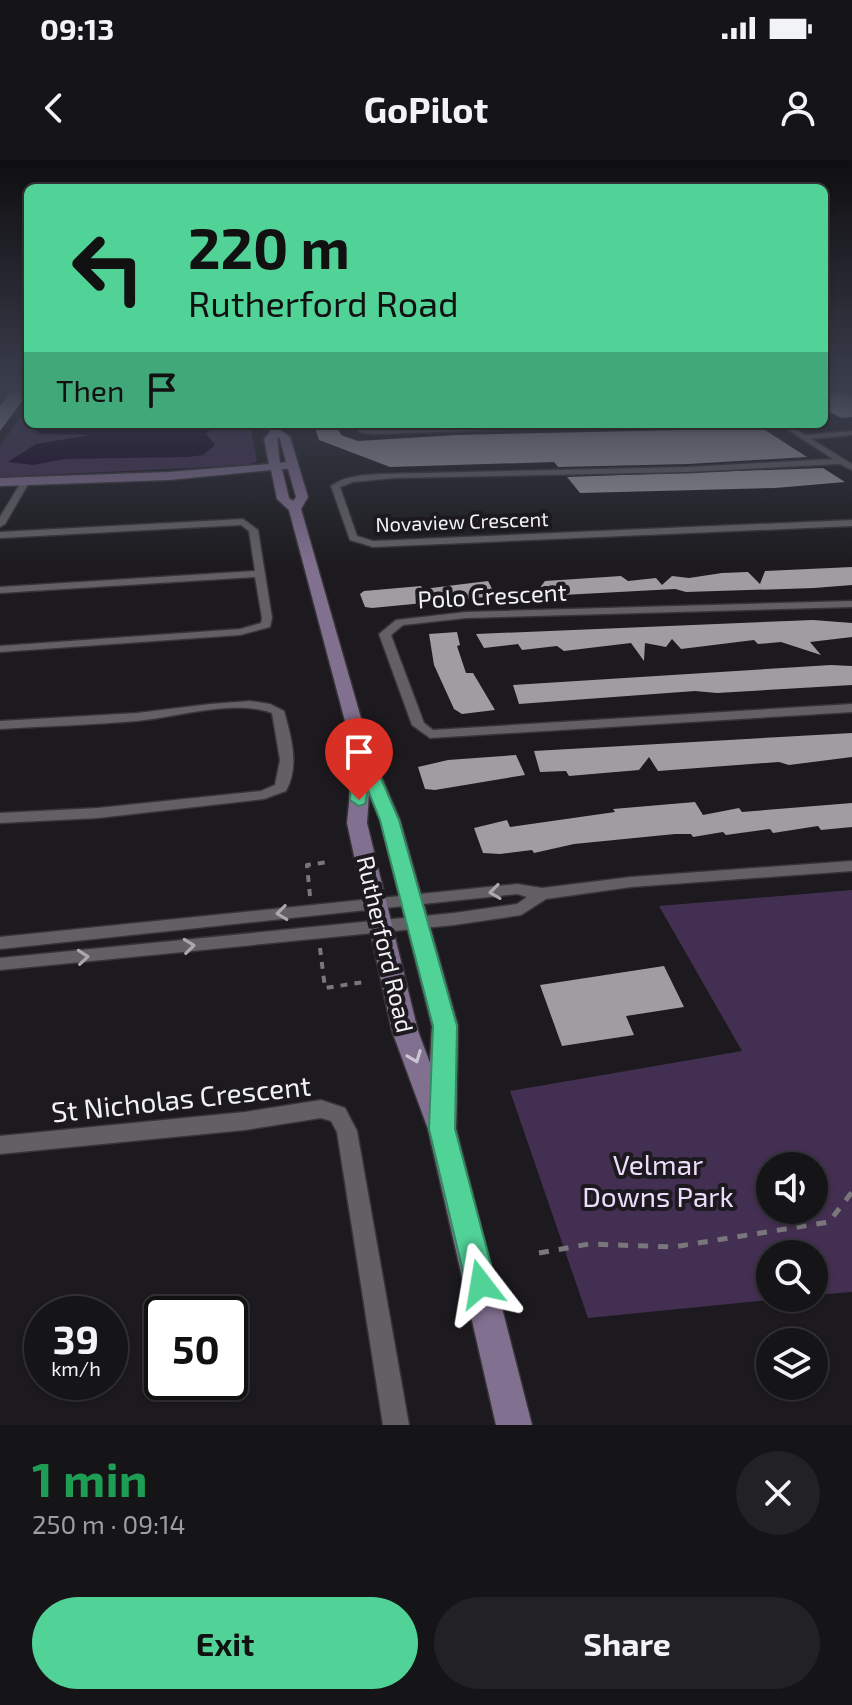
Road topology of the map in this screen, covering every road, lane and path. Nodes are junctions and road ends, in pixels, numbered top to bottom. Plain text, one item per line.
1 (271, 450) edge
2 (288, 450) edge
3 (825, 450) edge
4 (843, 461) junction
5 (293, 467) junction
6 (275, 468) junction
7 (852, 468) edge
8 (26, 481) junction
9 (0, 482) edge
10 (295, 509) junction
11 (852, 523) edge
12 (0, 524) edge
13 (0, 535) edge
14 (260, 574) junction
15 (0, 590) edge
16 (852, 604) edge
17 (0, 649) edge
18 (852, 708) edge
19 (0, 725) edge
20 (362, 753) junction
21 (0, 818) edge
22 (329, 862) dead end
23 (852, 866) edge
24 (310, 896) dead end
25 (414, 912) junction
26 (379, 914) junction
27 (0, 943) edge
28 (320, 948) dead end
29 (0, 964) edge
30 (364, 982) dead end
31 (442, 1129) junction
32 (0, 1145) edge
33 (852, 1192) edge
34 (539, 1253) dead end
35 (396, 1425) edge
36 (514, 1425) edge

1 - 6 main road, Rutherford Road
2 - 5 main road, Rutherford Road
3 - 4 street
4 - 7 street
4 - 11 street, Novaview Crescent
5 - 6 main road
5 - 10 main road, Rutherford Road
6 - 8 main road
6 - 10 main road, Rutherford Road
8 - 9 main road
8 - 12 street
10 - 20 main road, Rutherford Road
13 - 14 street
14 - 15 street
14 - 17 street
16 - 18 street, Polo Crescent
19 - 21 street
20 - 25 main road, Rutherford Road
20 - 26 main road, Rutherford Road
22 - 24 path
23 - 25 street
25 - 26 street
25 - 31 main road, Rutherford Road
26 -> 27 street
29 -> 26 street
26 -> 31 main road, Rutherford Road
28 - 30 path
31 - 36 main road, Rutherford Road
32 - 35 street, St Nicholas Crescent
33 - 34 path

